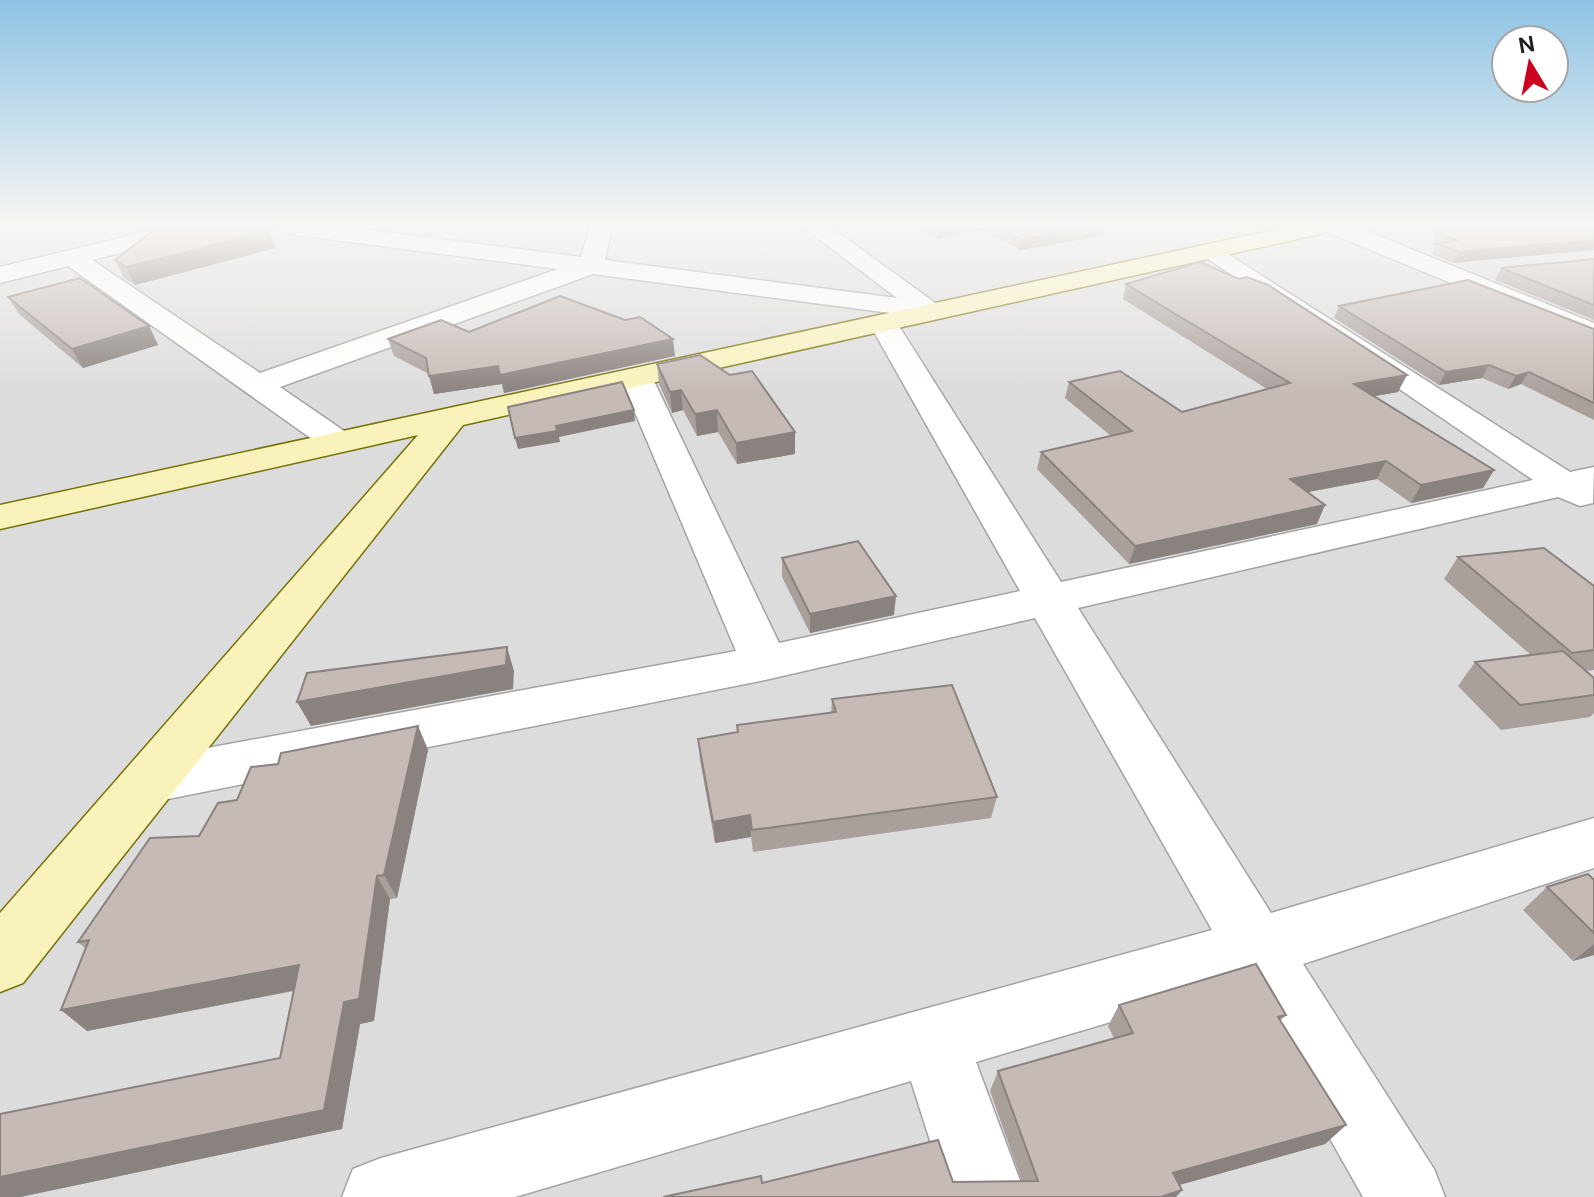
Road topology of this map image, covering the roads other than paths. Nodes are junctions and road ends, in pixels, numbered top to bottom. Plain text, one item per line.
1 (109, 283) edge
2 (544, 283) edge
3 (696, 283) edge
4 (872, 283) edge
5 (1065, 283) edge
6 (1262, 283) edge
7 (1470, 283) edge
8 (908, 317) junction
9 (1587, 327) edge
10 (636, 377) junction
11 (256, 385) junction
12 (452, 417) junction
13 (338, 442) junction
14 (1584, 489) edge
15 (0, 517) edge
16 (1046, 598) junction
17 (765, 663) junction
18 (153, 780) junction
19 (1594, 843) edge
20 (1258, 948) junction
21 (0, 961) edge
22 (933, 1041) junction
23 (381, 1197) edge
24 (987, 1197) edge
25 (1406, 1197) edge

1 - 11 street
2 - 11 street
3 - 8 street
4 - 8 street
5 - 8 street
6 - 14 street
7 - 9 street
8 - 10 street
8 - 16 street
10 - 12 street
10 - 17 street
11 - 13 street
12 - 13 street
12 - 18 street
13 - 15 street
14 - 16 street
16 - 17 street
16 - 20 street
17 - 18 street
18 - 21 street
19 - 20 street
20 - 22 street
20 - 25 street
22 - 23 street
22 - 24 street

